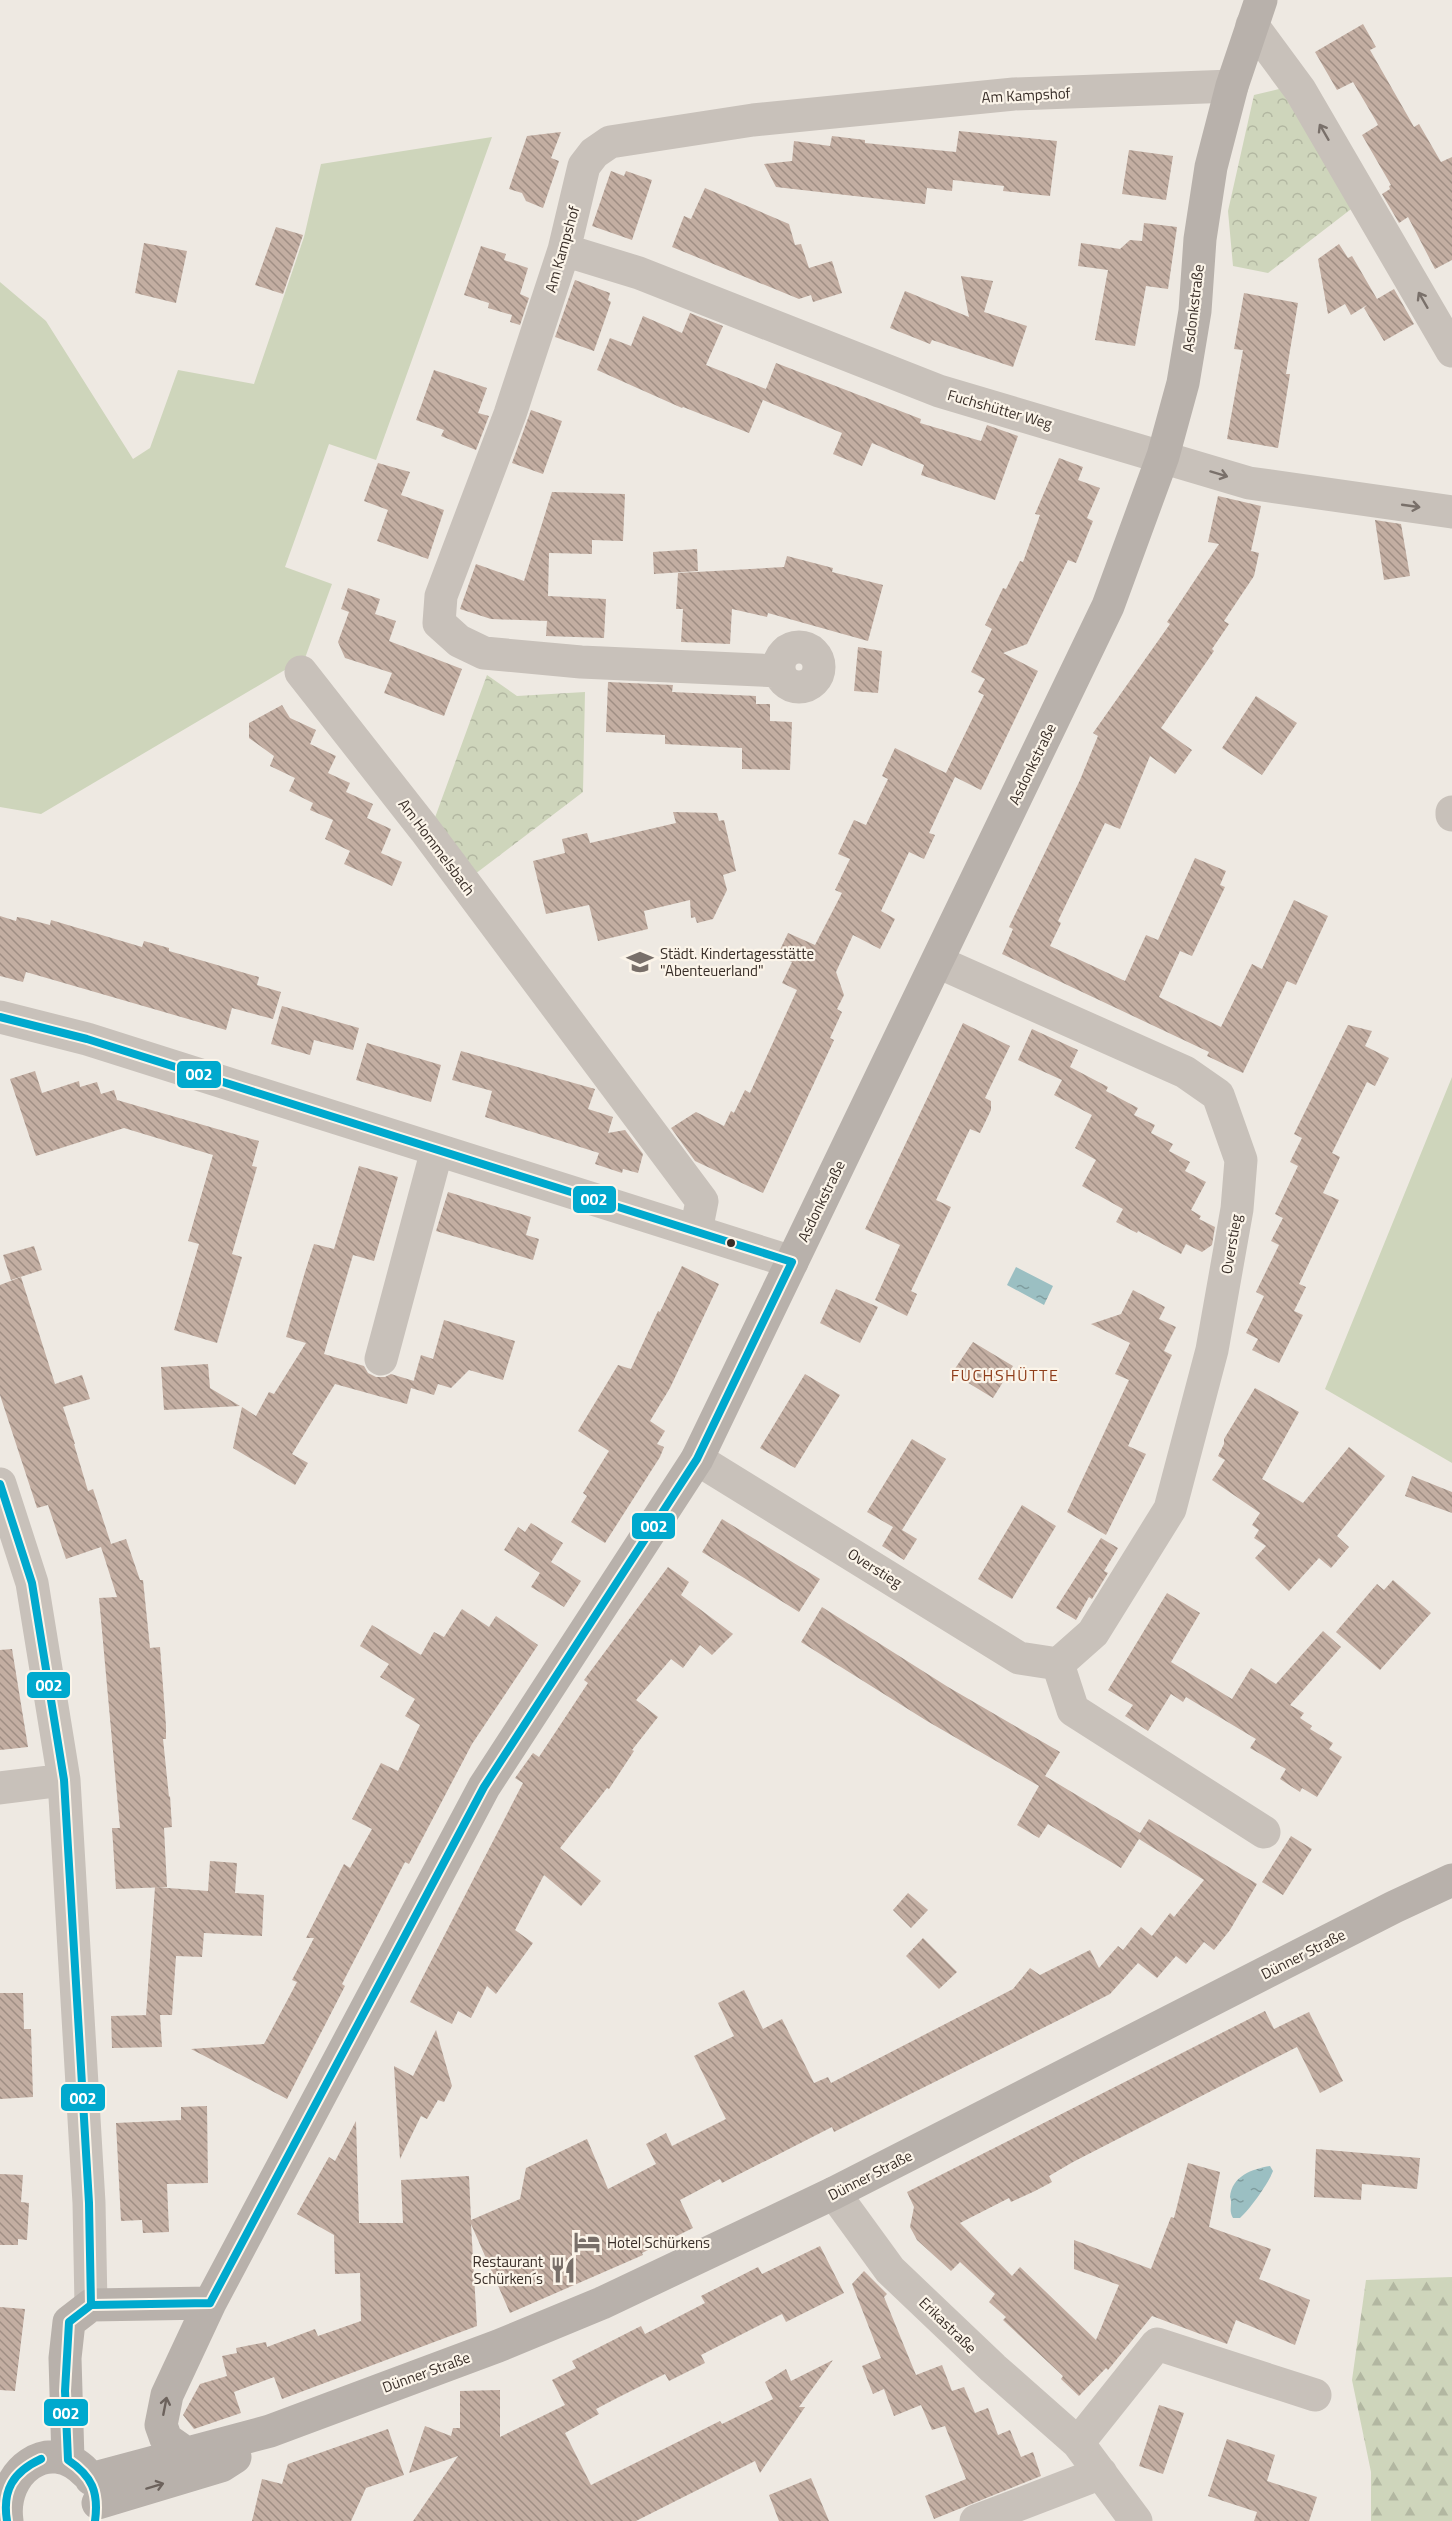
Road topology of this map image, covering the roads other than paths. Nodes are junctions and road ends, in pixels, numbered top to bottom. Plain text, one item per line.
1 (1256, 13) edge
2 (1232, 86) junction
3 (564, 250) junction
4 (1452, 351) edge
5 (1163, 456) junction
6 (1452, 512) edge
7 (779, 670) dead end
8 (300, 672) dead end
9 (938, 962) junction
10 (0, 1017) edge
11 (437, 1150) junction
12 (696, 1231) junction
13 (792, 1262) junction
14 (381, 1359) dead end
15 (697, 1459) junction
16 (0, 1484) edge
17 (1058, 1664) junction
18 (64, 1780) junction
19 (0, 1788) edge
20 (1264, 1832) dead end
21 (1452, 1880) edge
22 (834, 2193) junction
23 (210, 2303) junction
24 (91, 2305) junction
25 (1315, 2395) dead end
26 (270, 2432) junction
27 (1078, 2443) junction
28 (186, 2452) junction
29 (1101, 2473) junction
30 (79, 2484) edge
31 (7, 2521) edge
32 (976, 2521) edge
33 (1136, 2521) edge

1 - 2 street, Asdonkstraße
4 -> 1 street
2 - 3 street, Am Kampshof
2 - 5 street, Asdonkstraße
3 - 5 street, Fuchshütter Weg
3 - 7 street, Am Kampshof
5 -> 6 street, Fuchshütter Weg
5 - 9 street, Asdonkstraße
8 - 12 street, Am Hommelsbach
9 - 13 street, Asdonkstraße
9 - 17 street, Overstieg
10 - 11 street
11 - 12 street
11 - 14 street
12 - 13 street
13 - 15 street, Asdonkstraße
15 - 17 street, Overstieg
15 - 23 street, Asdonkstraße
16 - 18 street
17 - 20 street
18 - 19 street
18 - 24 street
21 - 22 street, Dünner Straße
22 - 26 street, Dünner Straße
22 - 27 street, Erikastraße
23 - 24 street
28 -> 23 street, Asdonkstraße
24 - 30 street
25 - 27 street
26 - 28 street, Dünner Straße
30 -> 26 street, Dünner Straße
27 - 29 street, Erikastraße
28 - 30 street, Dünner Straße
29 - 32 street
29 - 33 street, Erikastraße
30 - 31 street, Dünner Straße

